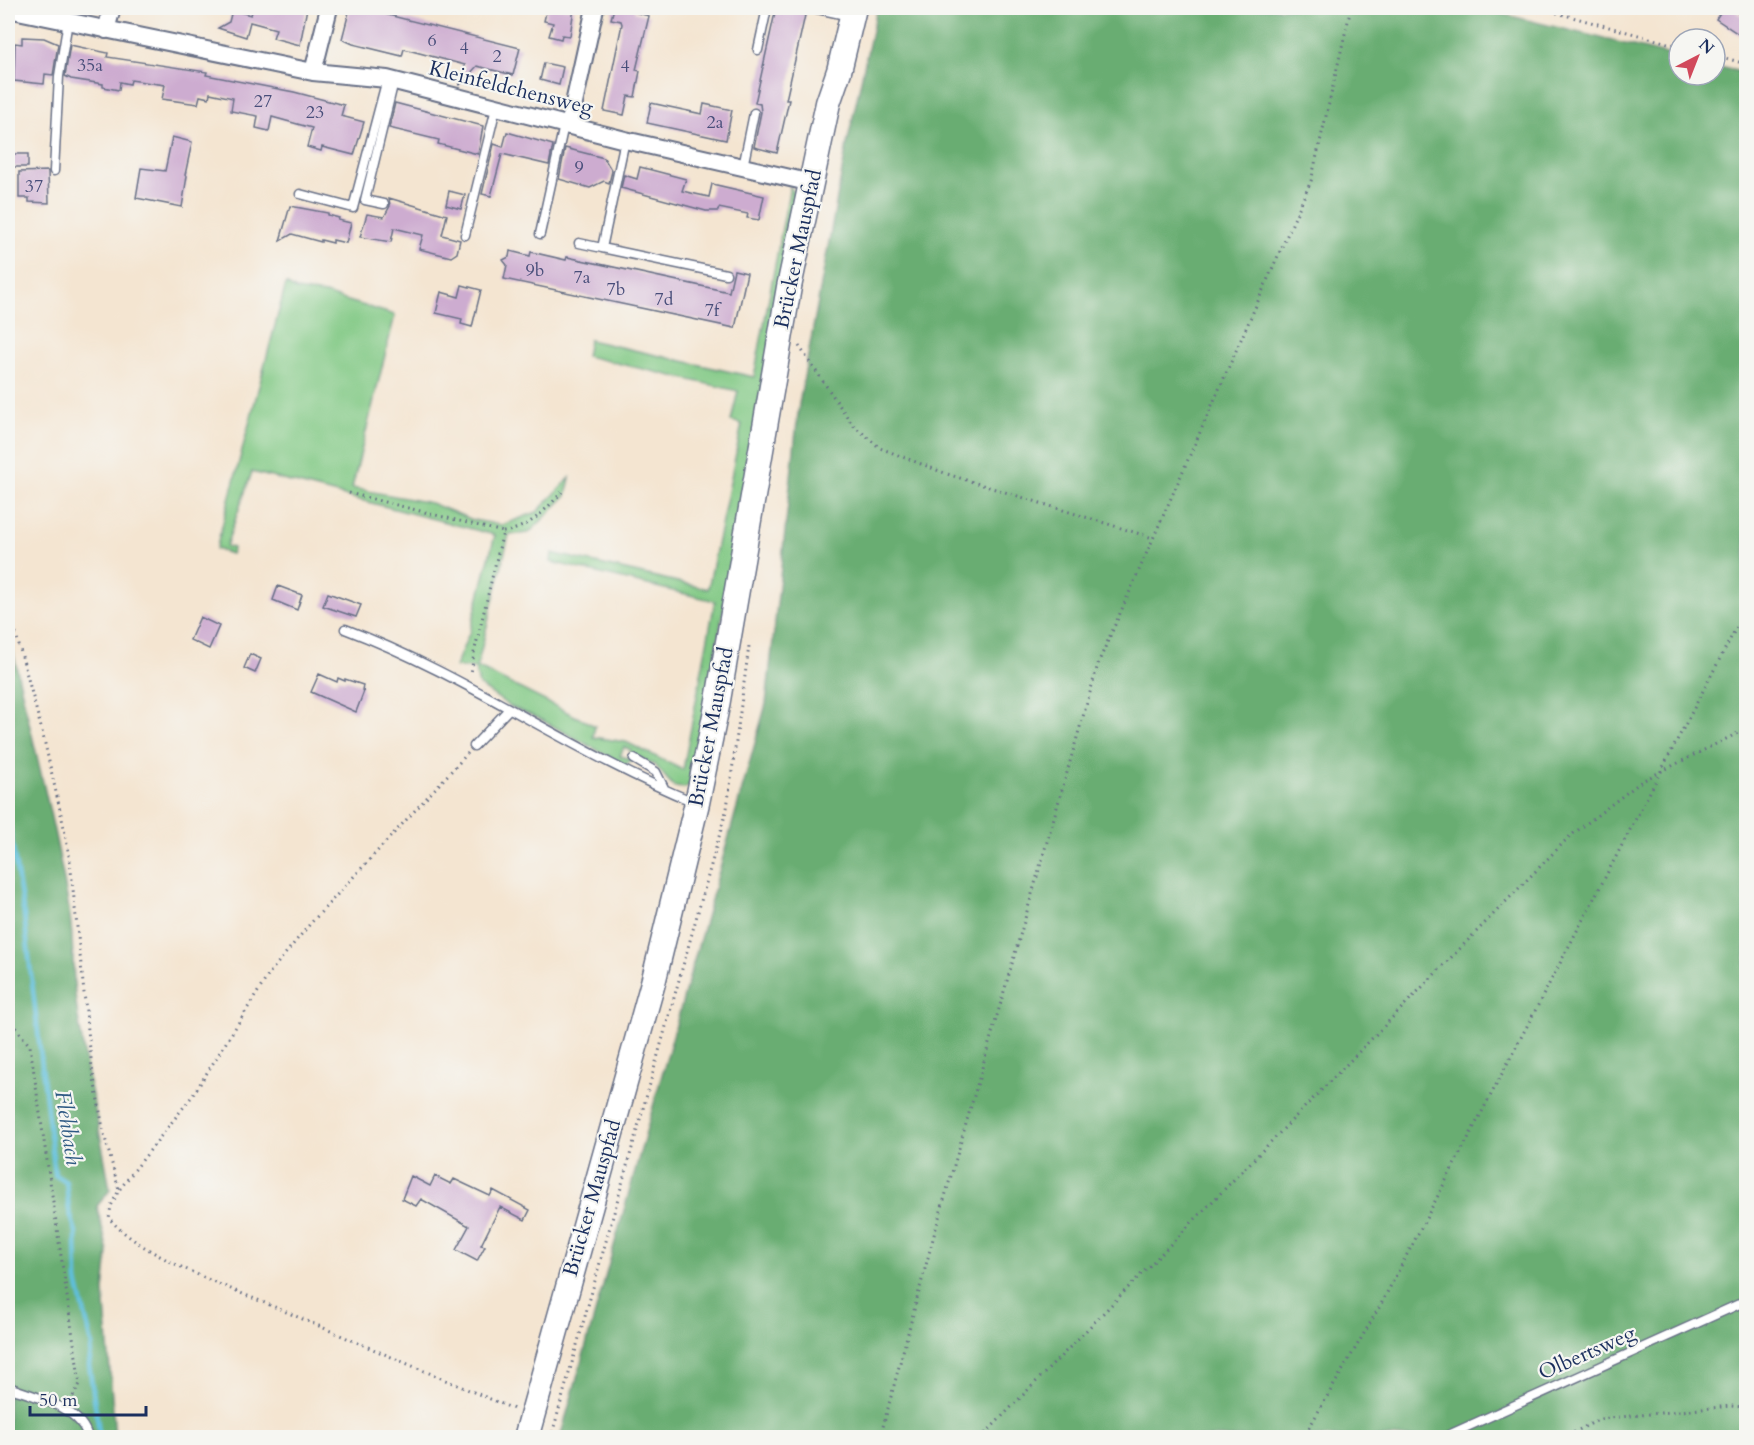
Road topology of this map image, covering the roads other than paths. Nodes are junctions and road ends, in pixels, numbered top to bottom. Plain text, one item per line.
1 (112, 8) edge
2 (329, 8) edge
3 (595, 8) edge
4 (767, 8) edge
5 (813, 8) edge
6 (8, 9) edge
7 (853, 12) edge
8 (68, 21) junction
9 (106, 30) junction
10 (759, 50) dead end
11 (313, 72) junction
12 (390, 80) junction
13 (496, 108) junction
14 (754, 113) dead end
15 (566, 125) junction
16 (625, 140) junction
17 (743, 167) junction
18 (54, 171) dead end
19 (812, 183) junction
20 (300, 194) dead end
21 (384, 204) dead end
22 (540, 234) dead end
23 (465, 235) dead end
24 (579, 243) dead end
25 (602, 248) junction
26 (726, 274) dead end
27 (345, 628) dead end
28 (508, 710) junction
29 (474, 746) road end
30 (634, 759) dead end
31 (664, 788) junction
32 (697, 803) junction
33 (1746, 1301) edge
34 (8, 1387) edge
35 (528, 1427) edge
36 (88, 1437) edge
37 (1442, 1437) edge

1 - 9 street
2 - 11 street
3 - 15 street
4 - 10 lane
5 - 7 lane
6 - 8 street, Kleinfeldchensweg
7 - 19 main road, Brücker Mauspfad
8 - 9 street, Kleinfeldchensweg
8 - 18 lane
9 - 11 street, Kleinfeldchensweg
11 - 12 street, Kleinfeldchensweg
12 - 13 street, Kleinfeldchensweg
12 - 20 lane
12 - 21 lane
13 - 15 street, Kleinfeldchensweg
13 - 23 lane
14 - 17 lane
15 - 16 street, Kleinfeldchensweg
15 - 22 lane
16 - 17 street, Kleinfeldchensweg
16 - 25 lane
17 - 19 street, Kleinfeldchensweg
19 - 32 main road, Brücker Mauspfad
24 - 25 lane
25 - 26 lane
27 - 28 lane
28 - 29 lane
28 - 31 lane
30 - 31 lane
31 - 32 lane
32 - 35 main road, Brücker Mauspfad
33 - 37 lane, Olbertsweg
34 - 36 lane

